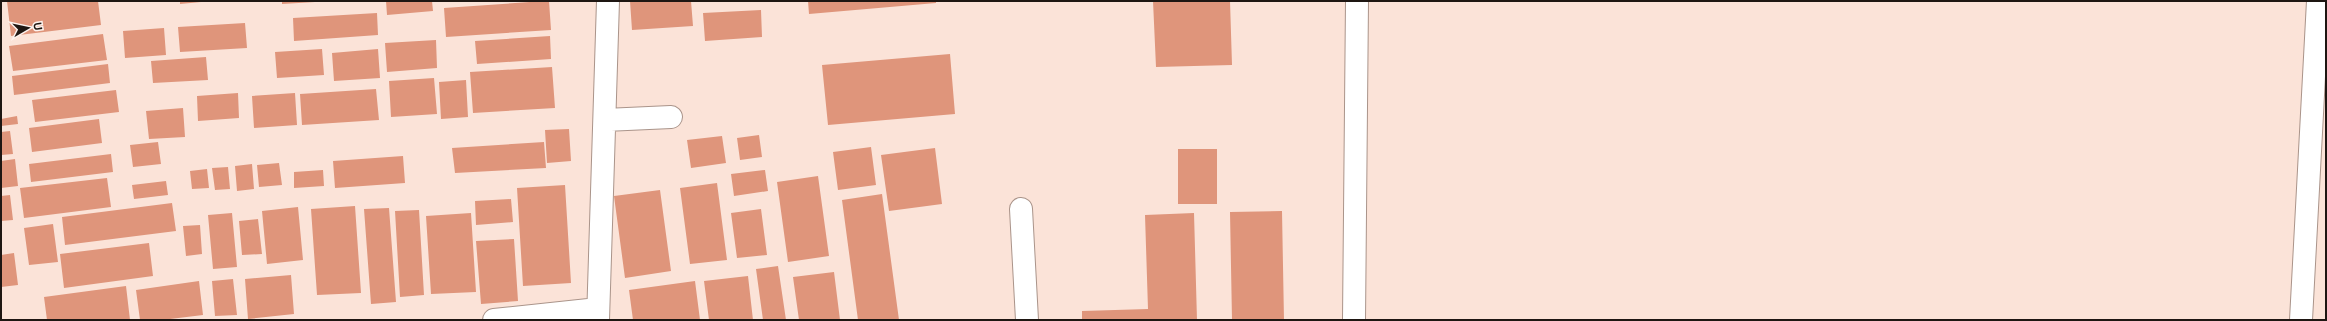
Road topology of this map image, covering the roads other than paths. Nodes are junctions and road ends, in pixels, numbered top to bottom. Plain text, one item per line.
1 (608, 1) edge
2 (1356, 1) edge
3 (2318, 1) edge
4 (672, 117) dead end
5 (605, 120) junction
6 (1021, 209) dead end
7 (598, 315) edge
8 (494, 320) edge
9 (1027, 320) edge
10 (1354, 320) edge
11 (2301, 320) edge

1 - 5 street
2 - 10 street
3 - 11 street
4 - 5 street
5 - 7 street
6 - 9 street
7 - 8 street

